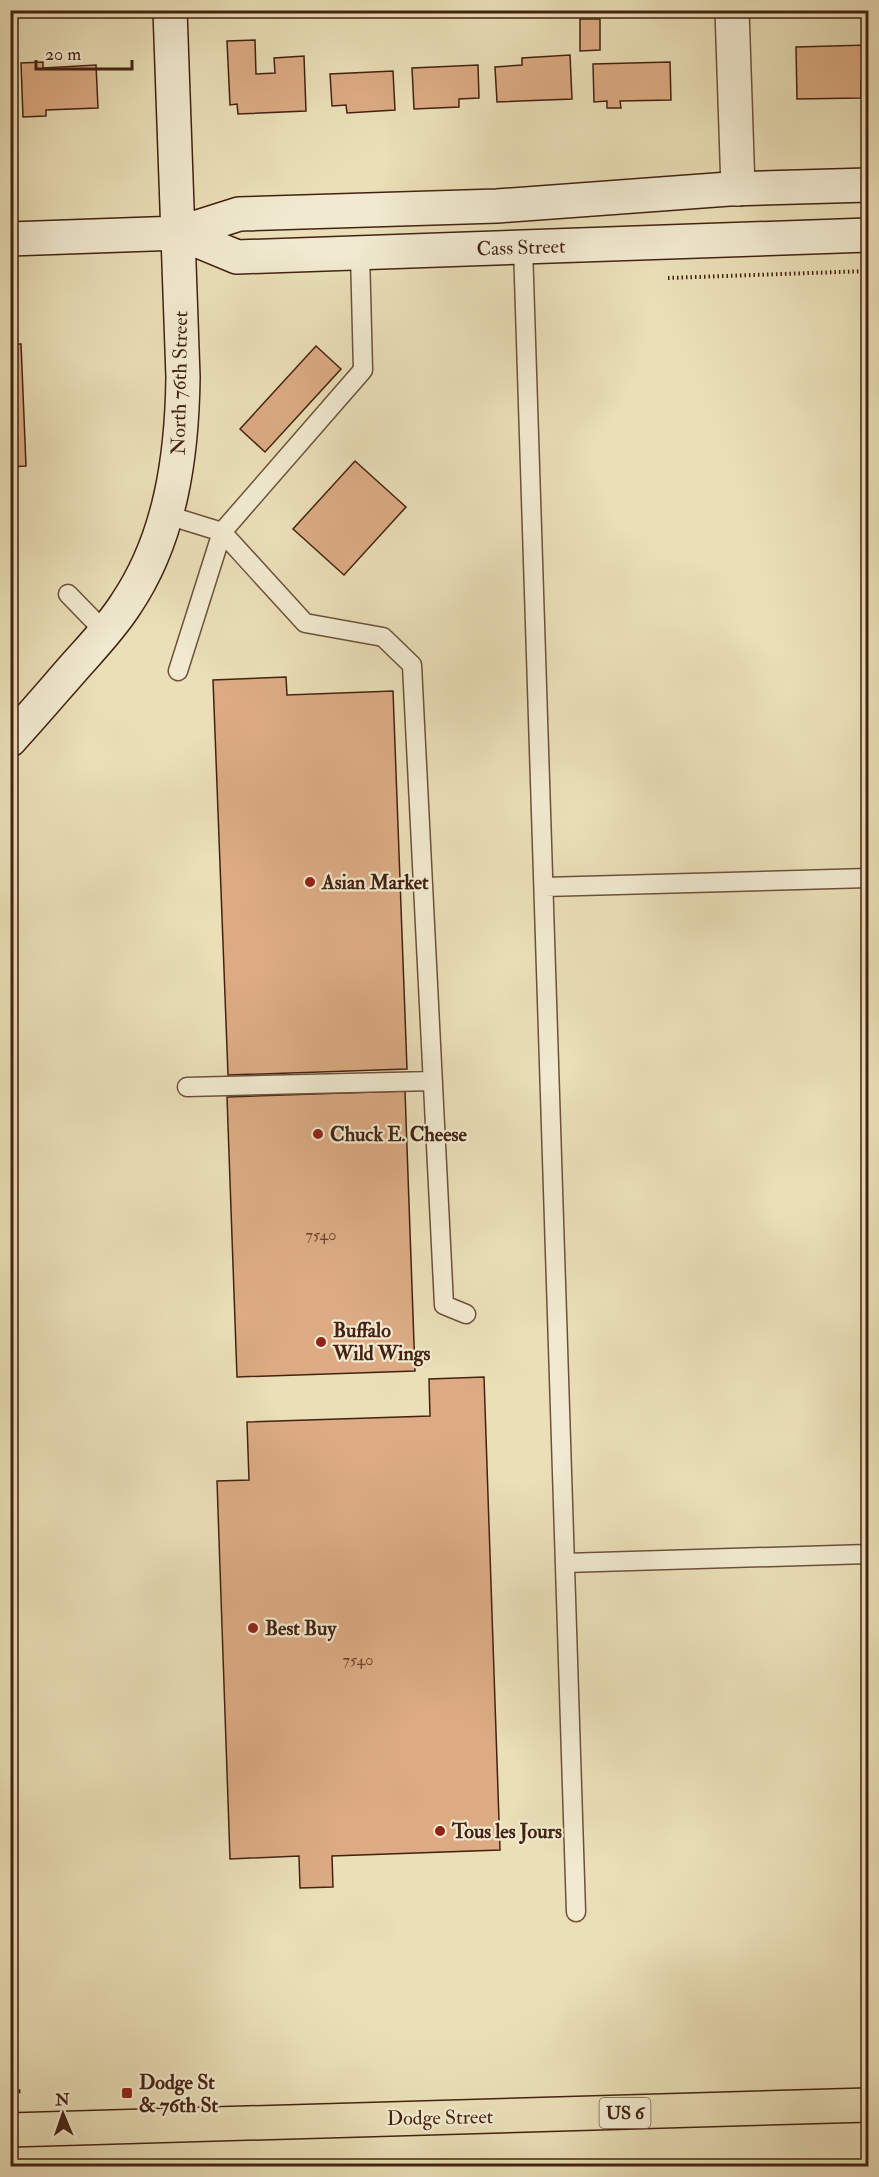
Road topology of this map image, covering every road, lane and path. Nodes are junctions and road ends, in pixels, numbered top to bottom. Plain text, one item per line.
1 (170, 10) edge
2 (732, 10) edge
3 (868, 184) edge
4 (738, 189) junction
5 (179, 234) junction
6 (868, 235) edge
7 (10, 239) edge
8 (523, 247) junction
9 (360, 253) junction
10 (167, 515) junction
11 (222, 532) junction
12 (68, 594) dead end
13 (105, 632) junction
14 (178, 671) dead end
15 (10, 740) edge
16 (868, 878) edge
17 (544, 887) junction
18 (433, 1081) junction
19 (187, 1087) dead end
20 (466, 1314) dead end
21 (868, 1554) edge
22 (565, 1563) junction
23 (576, 1912) dead end
24 (23, 2091) dead end
25 (10, 2092) edge
26 (868, 2105) edge
27 (10, 2130) edge

1 - 5 main road, North 76th Street
2 - 4 main road
3 - 4 main road, Cass Street
4 - 5 main road, Cass Street
5 - 7 main road, Cass Street
5 - 9 main road, Cass Street
5 - 10 main road, North 76th Street
6 - 8 main road, Cass Street
8 - 9 main road, Cass Street
8 - 17 lane
9 - 11 lane
10 - 11 lane
10 - 13 main road, North 76th Street
11 - 14 lane
11 - 18 lane
12 - 13 lane
13 - 15 main road, North 76th Street
16 - 17 lane
17 - 22 lane
18 - 19 lane
18 - 20 lane
21 - 22 lane
22 - 23 lane
24 - 25 path
26 - 27 highway, Dodge Street / US 6

